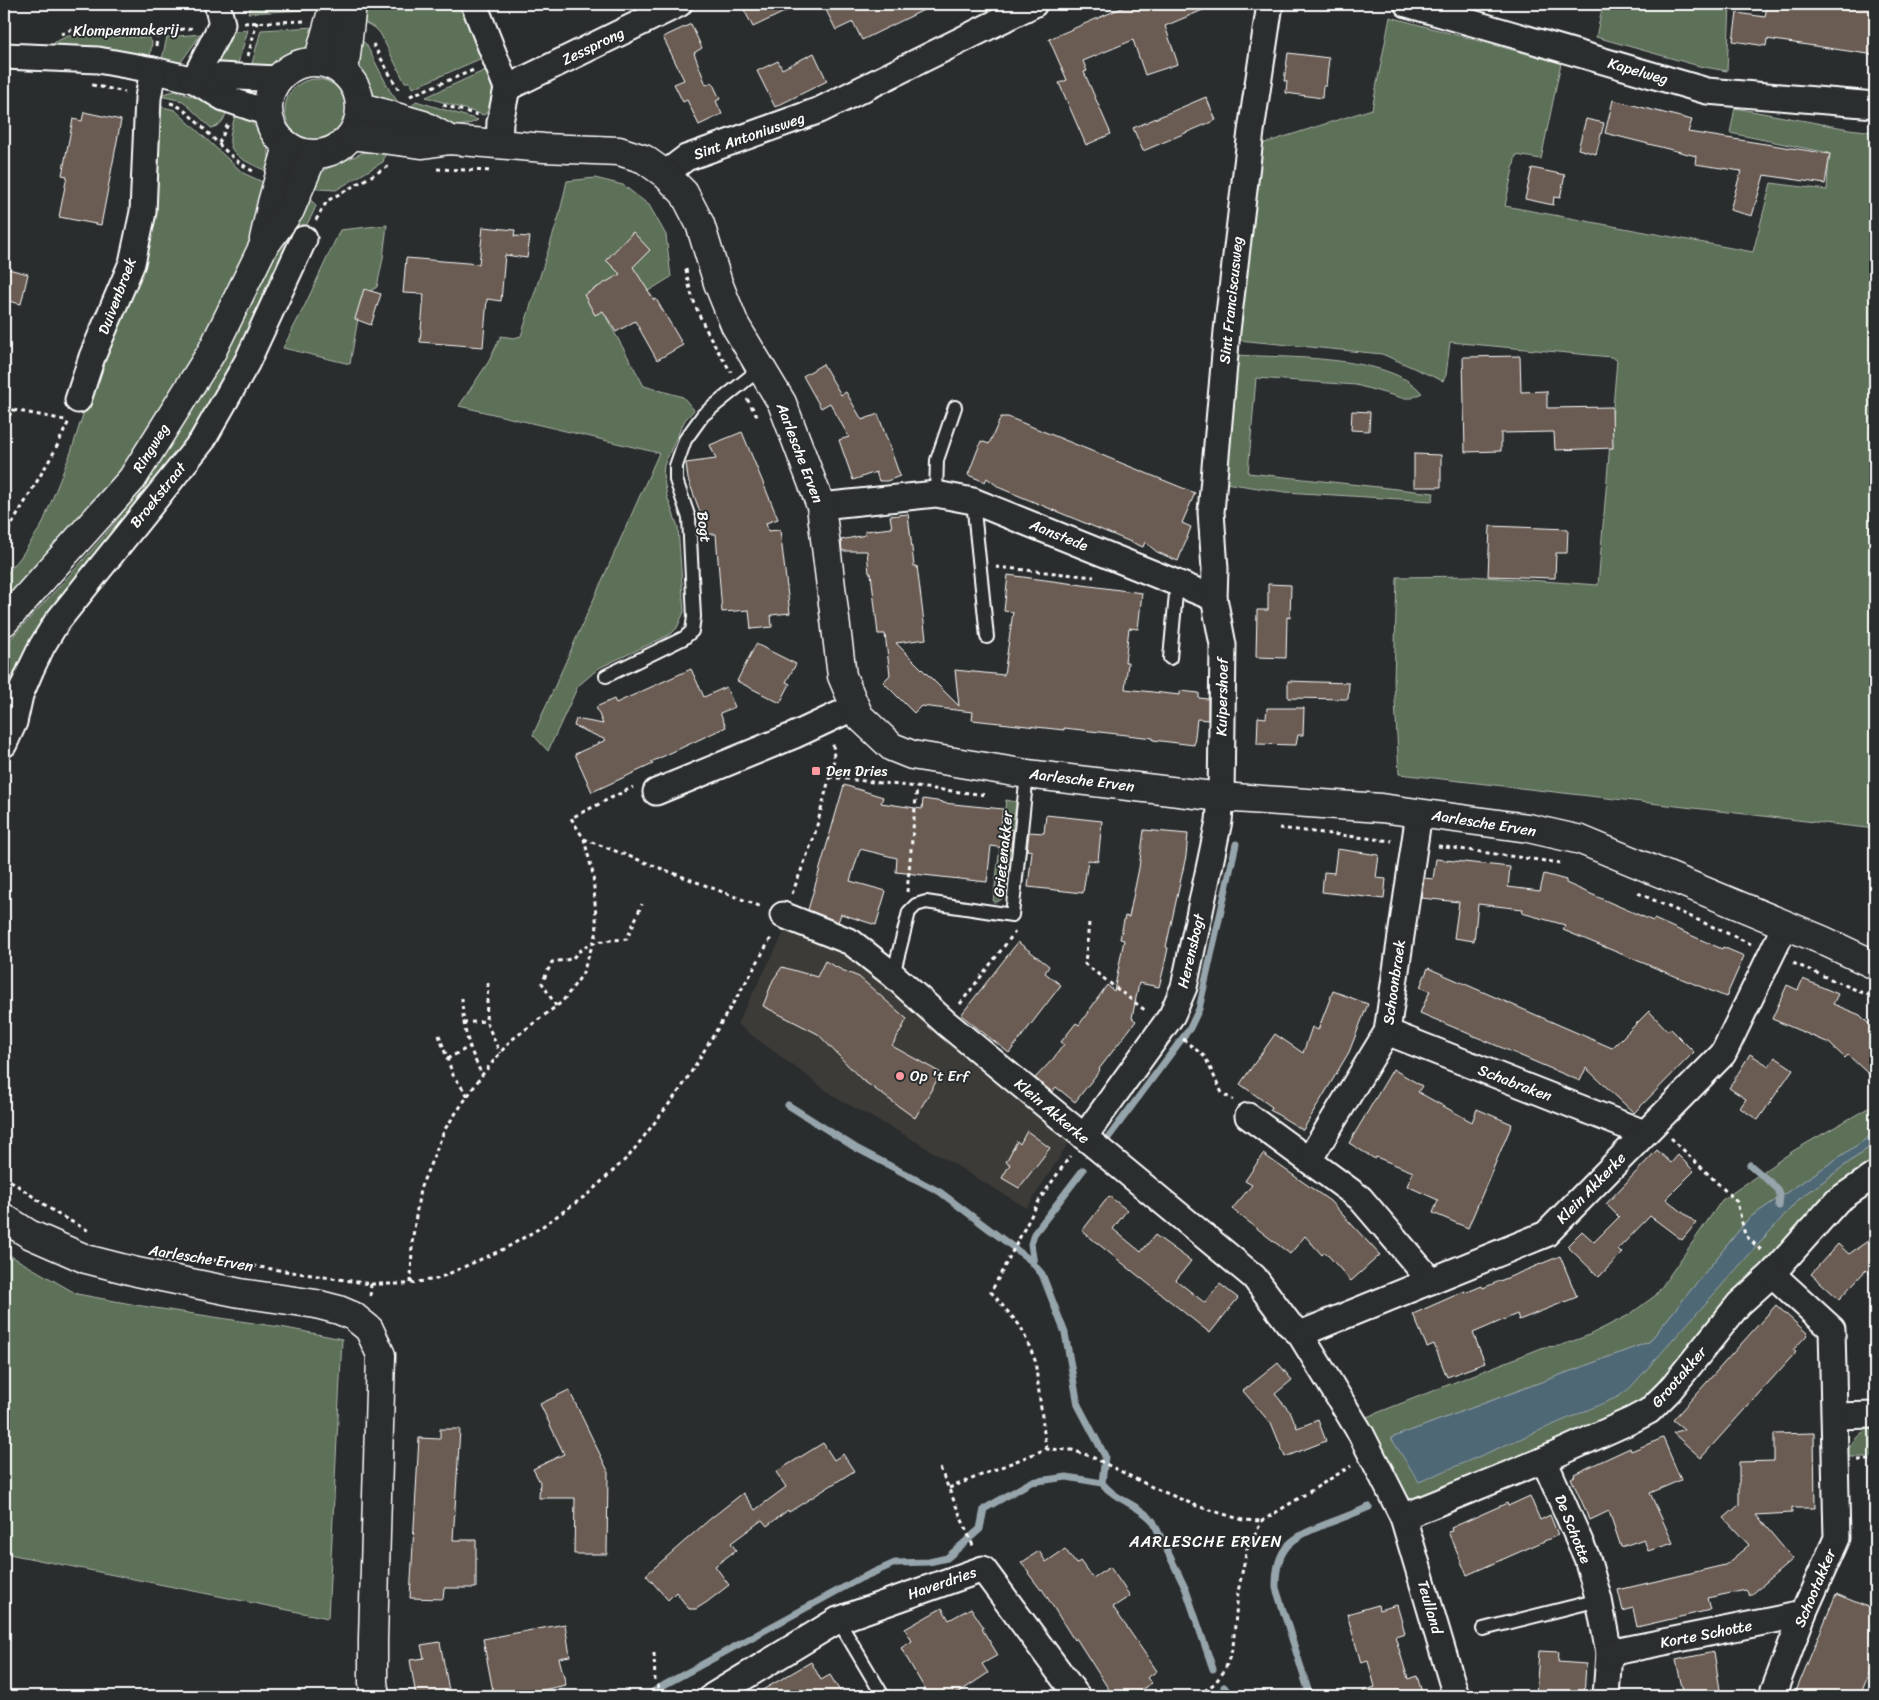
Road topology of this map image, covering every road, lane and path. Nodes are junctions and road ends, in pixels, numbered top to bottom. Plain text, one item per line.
1 (334, 4) edge
2 (352, 4) edge
3 (474, 4) edge
4 (679, 4) edge
5 (1034, 4) edge
6 (1270, 4) edge
7 (1407, 4) edge
8 (219, 14) edge
9 (257, 22) dead end
10 (4, 56) edge
11 (35, 56) junction
12 (496, 61) junction
13 (318, 62) junction
14 (153, 70) junction
15 (344, 72) junction
16 (278, 79) junction
17 (194, 80) junction
18 (507, 88) junction
19 (418, 98) dead end
20 (436, 104) dead end
21 (1875, 105) edge
22 (361, 107) junction
23 (268, 113) junction
24 (500, 133) junction
25 (352, 135) junction
26 (450, 140) junction
27 (301, 150) junction
28 (666, 174) junction
29 (304, 239) dead end
30 (690, 286) dead end
31 (762, 367) junction
32 (739, 385) junction
33 (955, 407) dead end
34 (4, 408) edge
35 (13, 410) junction
36 (73, 410) junction
37 (4, 423) edge
38 (763, 426) dead end
39 (936, 494) junction
40 (973, 501) junction
41 (821, 506) junction
42 (4, 538) edge
43 (979, 565) junction
44 (1095, 577) dead end
45 (1177, 583) junction
46 (1214, 598) junction
47 (4, 622) edge
48 (987, 637) dead end
49 (1170, 658) dead end
50 (606, 676) dead end
51 (855, 707) junction
52 (830, 719) junction
53 (4, 744) edge
54 (1027, 774) junction
55 (917, 787) dead end
56 (656, 792) dead end
57 (1221, 796) junction
58 (1419, 813) junction
59 (570, 818) dead end
60 (1278, 828) dead end
61 (584, 839) junction
62 (1415, 844) junction
63 (1569, 864) dead end
64 (1633, 891) dead end
65 (642, 904) dead end
66 (916, 905) junction
67 (784, 915) junction
68 (1089, 923) dead end
69 (1785, 926) junction
70 (1016, 931) dead end
71 (594, 942) junction
72 (1772, 954) junction
73 (1875, 965) edge
74 (893, 975) junction
75 (488, 983) dead end
76 (462, 998) dead end
77 (1875, 998) edge
78 (556, 1006) junction
79 (486, 1021) junction
80 (463, 1023) junction
81 (946, 1023) junction
82 (1167, 1027) junction
83 (1387, 1032) junction
84 (439, 1035) dead end
85 (469, 1047) junction
86 (500, 1053) junction
87 (448, 1059) junction
88 (482, 1075) junction
89 (1222, 1093) dead end
90 (468, 1096) junction
91 (1248, 1116) dead end
92 (1649, 1128) junction
93 (1084, 1137) junction
94 (1310, 1160) junction
95 (1875, 1175) edge
96 (4, 1176) edge
97 (4, 1218) edge
98 (99, 1235) dead end
99 (205, 1258) dead end
100 (1768, 1263) junction
101 (1430, 1281) junction
102 (411, 1283) junction
103 (371, 1284) junction
104 (369, 1329) junction
105 (1300, 1334) junction
106 (1835, 1416) junction
107 (1875, 1416) edge
108 (1046, 1449) junction
109 (1371, 1454) junction
110 (1544, 1460) junction
111 (940, 1468) dead end
112 (949, 1488) junction
113 (1403, 1518) junction
114 (1262, 1521) junction
115 (974, 1548) dead end
116 (1599, 1600) junction
117 (1803, 1614) junction
118 (838, 1620) junction
119 (1483, 1629) dead end
120 (654, 1653) dead end
121 (1609, 1653) junction
122 (375, 1696) edge
123 (664, 1696) edge
124 (713, 1696) edge
125 (883, 1696) edge
126 (1077, 1696) edge
127 (1198, 1696) edge
128 (1456, 1696) edge
129 (1606, 1696) edge
130 (1772, 1696) edge

1 - 13 street
2 - 15 street
3 - 12 street
4 - 18 street, Zessprong
5 - 28 street, Sint Antoniusweg
6 - 46 street, Sint Franciscusweg
7 - 21 street, Kapelweg
8 - 9 path, Klompenmakerij
8 - 11 path, Klompenmakerij
8 - 17 street
10 - 11 street, Klompenmakerij
11 - 14 street, Klompenmakerij
12 - 18 street
12 - 19 path
13 - 15 street
13 - 16 street
14 - 17 street, Klompenmakerij
14 - 36 street, Duivenbroek
15 - 22 street
16 - 17 street, Klompenmakerij
16 - 23 street
17 - 23 street, Klompenmakerij
18 - 24 street
20 - 24 path
22 - 25 street
22 - 26 street
23 - 27 street
24 - 26 street
24 - 28 street
25 - 26 street
25 - 27 street
27 - 47 street, Ringweg
28 - 31 street, Aarlesche Erven
29 - 53 street, Broekstraat
30 - 32 path, Aarlesche Erven
31 - 32 lane, Bogt
31 - 41 street, Aarlesche Erven
32 - 38 path, Aarlesche Erven
32 - 50 lane, Bogt
33 - 39 lane
34 - 35 path
35 - 36 path
35 - 37 path
36 - 42 path
39 - 40 street, Aanstede
39 - 41 street, Aanstede
40 - 43 lane
40 - 45 street, Aanstede
41 - 51 street, Aarlesche Erven
43 - 44 path, Aanstede
43 - 48 lane
45 - 46 street, Aanstede
45 - 49 lane
46 - 57 street, Kuipershoef
51 - 52 street
51 - 54 street, Aarlesche Erven
52 - 56 street
52 - 67 path
54 - 57 street, Aarlesche Erven
54 - 66 lane, Grietenakker
55 - 66 path
57 - 58 street, Aarlesche Erven
57 - 82 street, Herensbogt
58 - 62 street, Schoonbraek
58 - 69 street, Aarlesche Erven
59 - 61 path
60 - 62 path, Aarlesche Erven
61 - 67 path
61 - 71 path
62 - 63 path, Aarlesche Erven
62 - 83 street, Schoonbraek
64 - 72 path
65 - 71 path
66 - 74 lane
67 - 74 street, Klein Akkerke
67 - 102 path, Aarlesche Erven
68 - 82 path
69 - 72 street, Klein Akkerke
69 - 73 street, Aarlesche Erven
70 - 81 path
71 - 78 path
71 - 78 path
72 - 77 path
72 - 92 street, Klein Akkerke
74 - 81 street, Klein Akkerke
75 - 79 path
76 - 80 path
78 - 86 path
79 - 80 path
79 - 86 path
80 - 85 path
81 - 93 street, Klein Akkerke
82 - 89 path
82 - 93 street, Herensbogt
83 - 92 street, Schabraken
83 - 94 street, Schoonbraek
84 - 87 path
85 - 87 path
85 - 88 path
86 - 88 path
87 - 90 path
88 - 90 path
90 - 102 path
91 - 94 street
92 - 100 path
92 - 101 street, Klein Akkerke
93 - 105 street, Klein Akkerke
93 - 108 path
94 - 101 street
95 - 100 street, Grootakker
96 - 98 path
97 - 104 street, Aarlesche Erven
99 - 103 path, Aarlesche Erven
100 - 106 street, Schootakker
100 - 110 street, Grootakker
101 - 105 street, Klein Akkerke
102 - 103 path, Aarlesche Erven
103 - 104 path
104 - 122 street, Aarlesche Erven
105 - 109 street, Klein Akkerke
106 - 107 street
106 - 117 street, Schootakker
108 - 112 path
108 - 114 path
109 - 113 street, Klein Akkerke
109 - 114 path
110 - 113 street, Grootakker
110 - 116 street, De Schotte
111 - 112 path
112 - 115 path
113 - 128 street, Teulland
114 - 127 path
116 - 119 lane
116 - 121 street, De Schotte
117 - 121 street, Korte Schotte
117 - 130 street, Schootakker
118 - 124 street, Haverdries
118 - 125 lane
118 - 126 street, Haverdries
120 - 123 path
121 - 129 street, De Schotte

